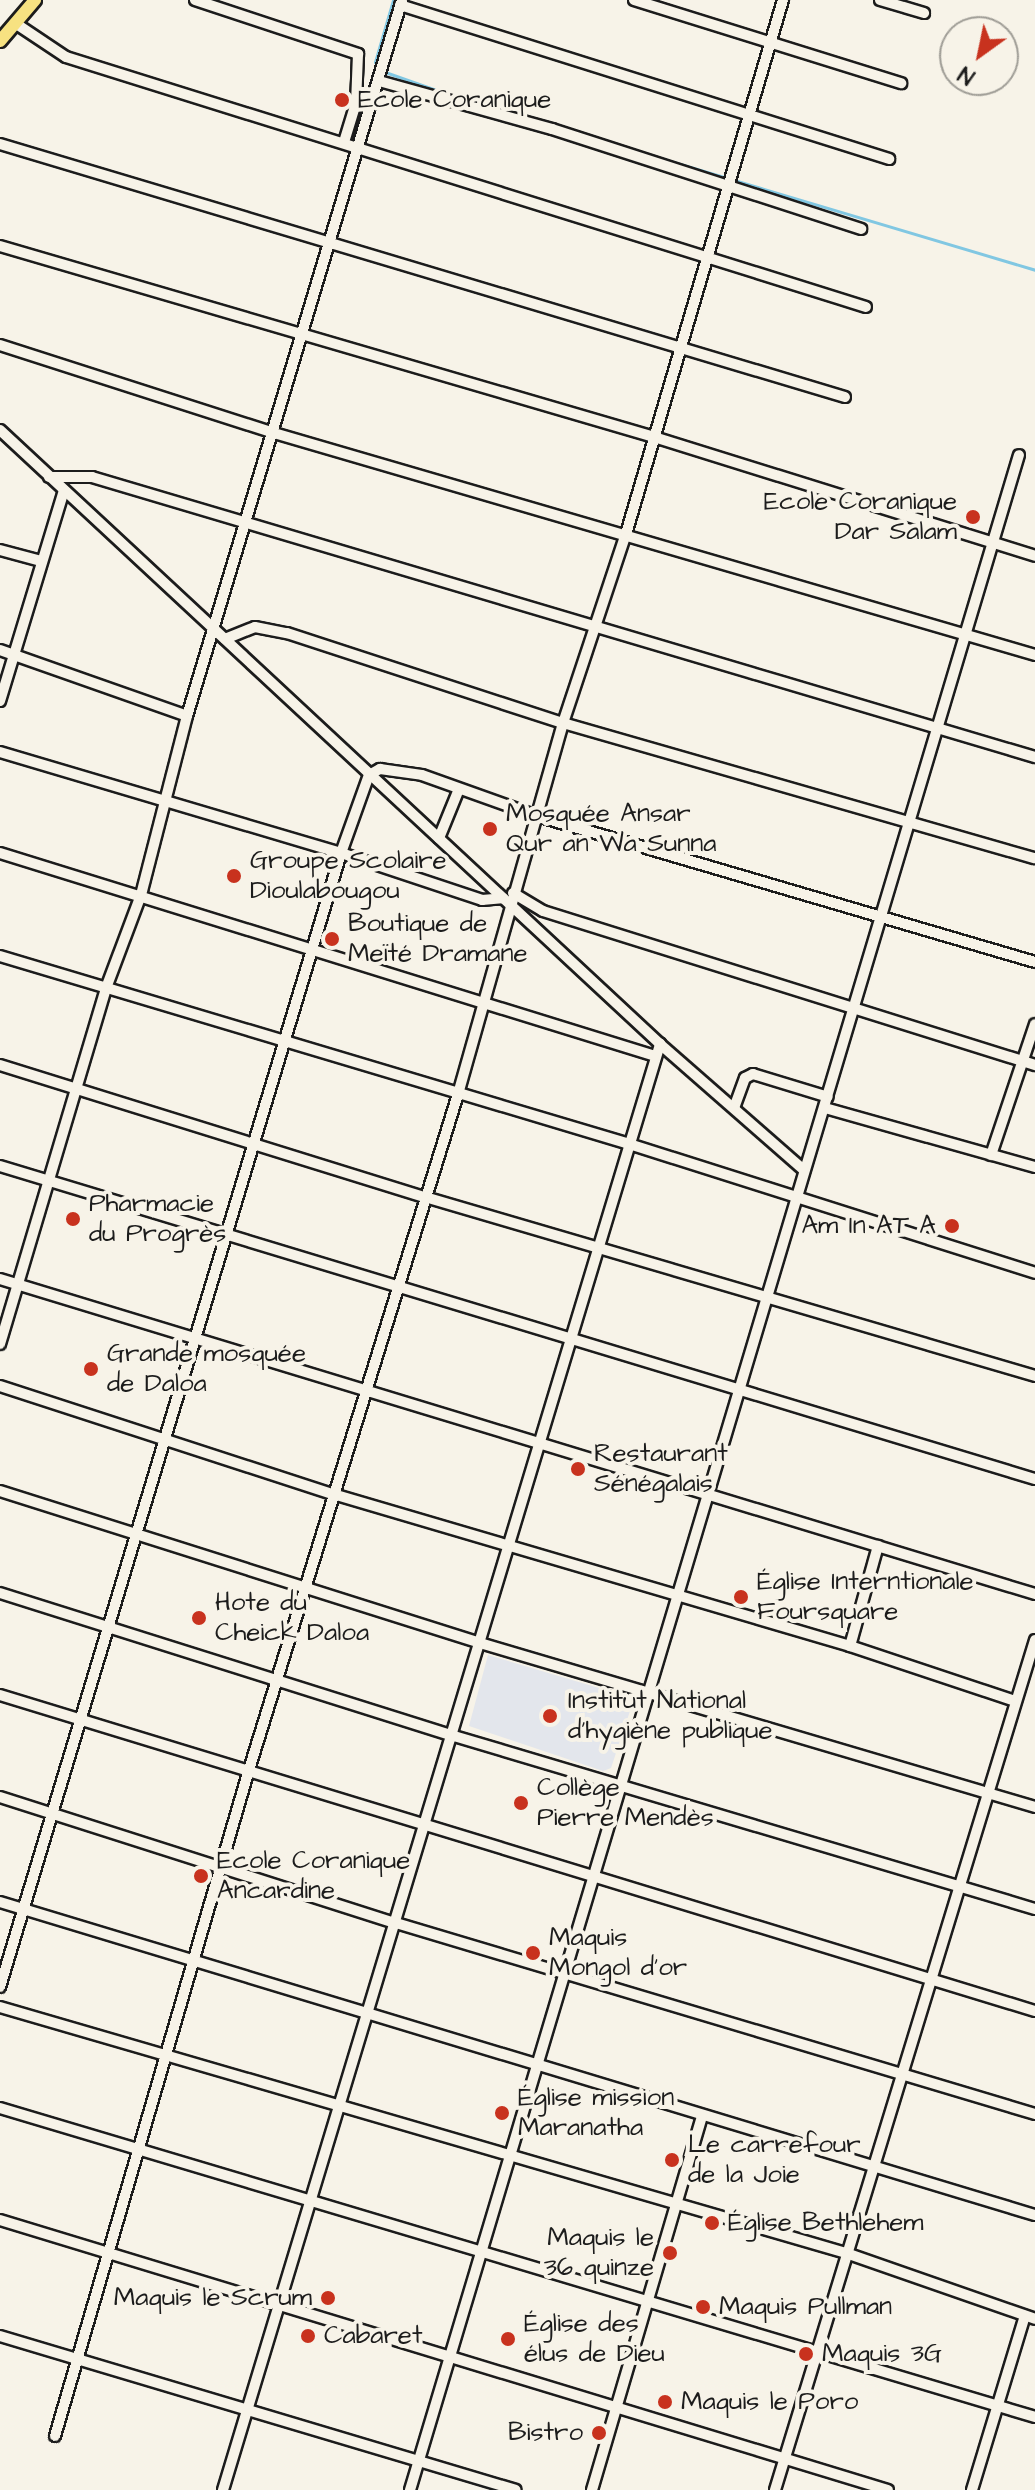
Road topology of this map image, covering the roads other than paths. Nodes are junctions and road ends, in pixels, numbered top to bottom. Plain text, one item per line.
1 (35, 0) edge
2 (195, 0) edge
3 (634, 0) edge
4 (783, 0) edge
5 (880, 0) edge
6 (401, 2) edge
7 (924, 13) dead end
8 (15, 23) junction
9 (0, 41) edge
10 (770, 46) junction
11 (379, 78) junction
12 (901, 83) dead end
13 (750, 113) junction
14 (344, 142) junction
15 (0, 144) edge
16 (357, 146) junction
17 (889, 159) dead end
18 (728, 184) junction
19 (861, 229) dead end
20 (327, 244) junction
21 (0, 246) edge
22 (710, 254) junction
23 (866, 307) dead end
24 (303, 339) junction
25 (0, 345) edge
26 (679, 349) junction
27 (845, 397) dead end
28 (0, 430) edge
29 (274, 433) junction
30 (654, 437) junction
31 (1019, 455) dead end
32 (49, 477) junction
33 (64, 491) junction
34 (247, 522) junction
35 (626, 534) junction
36 (992, 543) junction
37 (0, 550) edge
38 (1035, 556) edge
39 (41, 561) junction
40 (597, 627) junction
41 (214, 629) junction
42 (965, 634) junction
43 (225, 639) junction
44 (0, 650) edge
45 (14, 655) junction
46 (1035, 655) edge
47 (0, 701) edge
48 (187, 716) junction
49 (563, 723) junction
50 (940, 729) junction
51 (0, 752) edge
52 (1035, 757) edge
53 (369, 775) junction
54 (459, 789) junction
55 (165, 804) junction
56 (537, 816) junction
57 (912, 823) junction
58 (439, 838) junction
59 (0, 853) edge
60 (341, 853) junction
61 (1035, 858) edge
62 (141, 895) junction
63 (509, 898) junction
64 (883, 916) junction
65 (314, 946) junction
66 (0, 956) edge
67 (1035, 962) edge
68 (106, 988) junction
69 (484, 999) junction
70 (854, 1011) junction
71 (1035, 1024) edge
72 (287, 1042) junction
73 (660, 1044) junction
74 (655, 1056) junction
75 (1023, 1061) junction
76 (0, 1065) edge
77 (1035, 1065) edge
78 (77, 1087) junction
79 (458, 1094) junction
80 (826, 1103) junction
81 (734, 1108) junction
82 (255, 1142) junction
83 (626, 1143) junction
84 (991, 1155) junction
85 (0, 1166) edge
86 (1035, 1167) edge
87 (803, 1169) junction
88 (51, 1181) junction
89 (425, 1197) junction
90 (795, 1197) junction
91 (226, 1236) junction
92 (598, 1246) junction
93 (1035, 1273) edge
94 (0, 1279) edge
95 (18, 1285) junction
96 (396, 1285) junction
97 (767, 1295) junction
98 (196, 1339) junction
99 (571, 1341) junction
100 (0, 1344) edge
101 (1035, 1376) edge
102 (0, 1386) edge
103 (739, 1390) junction
104 (364, 1392) junction
105 (164, 1438) junction
106 (540, 1444) junction
107 (1035, 1479) edge
108 (0, 1491) edge
109 (333, 1494) junction
110 (707, 1495) junction
111 (137, 1531) junction
112 (878, 1546) junction
113 (509, 1547) junction
114 (307, 1588) junction
115 (0, 1593) edge
116 (677, 1594) junction
117 (1035, 1594) edge
118 (109, 1626) junction
119 (1035, 1640) edge
120 (480, 1643) junction
121 (850, 1646) junction
122 (278, 1679) junction
123 (647, 1694) junction
124 (0, 1695) edge
125 (1015, 1701) junction
126 (80, 1721) junction
127 (454, 1736) junction
128 (248, 1773) junction
129 (618, 1786) junction
130 (987, 1793) junction
131 (0, 1797) edge
132 (1035, 1807) edge
133 (52, 1813) junction
134 (424, 1827) junction
135 (221, 1867) junction
136 (591, 1876) junction
137 (957, 1886) junction
138 (0, 1902) edge
139 (1035, 1909) edge
140 (23, 1910) junction
141 (396, 1923) junction
142 (193, 1963) junction
143 (563, 1972) junction
144 (929, 1978) junction
145 (0, 1987) edge
146 (0, 2007) edge
147 (1035, 2011) edge
148 (367, 2016) junction
149 (168, 2057) junction
150 (533, 2067) junction
151 (901, 2074) junction
152 (339, 2106) junction
153 (0, 2108) edge
154 (1035, 2114) edge
155 (702, 2117) junction
156 (137, 2147) junction
157 (508, 2158) junction
158 (873, 2165) junction
159 (311, 2199) junction
160 (677, 2206) junction
161 (1035, 2215) edge
162 (0, 2220) edge
163 (480, 2250) junction
164 (846, 2253) junction
165 (107, 2255) junction
166 (647, 2302) junction
167 (278, 2308) junction
168 (1030, 2318) edge
169 (0, 2336) edge
170 (818, 2352) junction
171 (76, 2357) junction
172 (448, 2357) junction
173 (996, 2406) junction
174 (618, 2407) junction
175 (248, 2410) junction
176 (1035, 2417) edge
177 (55, 2436) dead end
178 (419, 2459) junction
179 (784, 2459) junction
180 (223, 2490) edge
181 (410, 2490) edge
182 (516, 2490) edge
183 (592, 2490) edge
184 (775, 2490) edge
185 (888, 2490) edge
186 (972, 2490) edge

1 - 8 main road
2 - 14 street
3 - 10 street
4 - 10 street
5 - 7 street
6 - 11 street
6 - 13 street
8 - 9 main road
8 - 14 street
10 - 12 street
10 - 13 street
11 - 16 street
11 - 18 street
13 - 17 street
13 - 18 street
14 - 16 street
15 - 20 street
16 - 20 street
16 - 22 street
18 - 19 street
18 - 22 street
20 - 24 street
20 - 26 street
21 - 24 street
22 - 23 street
22 - 26 street
24 - 29 street
24 - 30 street
25 - 29 street
26 - 27 street
26 - 30 street
28 - 32 street
29 - 34 street
29 - 35 street
30 - 35 street
30 - 36 street
31 - 36 street
32 - 33 street
32 - 34 street
33 - 39 street
33 - 41 street
34 - 40 street
34 - 41 street
35 - 40 street
35 - 42 street
36 - 38 street
36 - 42 street
37 - 39 street
39 - 45 street
40 - 49 street
40 - 50 street
41 - 43 street
41 - 48 street
42 - 46 street
42 - 50 street
43 - 49 street
43 - 53 street
44 - 45 street
45 - 47 street
45 - 48 street
48 - 55 street
49 - 56 street
49 - 57 street
50 - 52 street
50 - 57 street
51 - 55 street
53 - 54 street
53 - 58 street
53 - 60 street
54 - 56 street
54 - 58 street
55 - 60 street
55 - 62 street
56 - 63 street
56 - 64 street
57 - 61 street
57 - 64 street
58 - 63 street
59 - 62 street
60 - 63 street
60 - 65 street
62 - 65 street
62 - 68 street
63 - 69 street
63 - 70 street
63 - 73 street
64 - 67 street
64 - 70 street
65 - 69 street
65 - 72 street
66 - 68 street
68 - 72 street
68 - 78 street
69 - 74 street
69 - 79 street
70 - 75 street
70 - 80 street
71 - 75 street
72 - 79 street
72 - 82 street
73 - 74 street
73 - 81 street
74 - 83 street
75 - 77 street
75 - 84 street
76 - 78 street
78 - 82 street
78 - 88 street
79 - 83 street
79 - 89 street
80 - 81 street
80 - 84 street
80 - 87 street
81 - 87 street
82 - 89 street
82 - 91 street
83 - 90 street
83 - 92 street
84 - 86 street
85 - 88 street
87 - 90 street
88 - 91 street
88 - 95 street
89 - 92 street
89 - 96 street
90 - 93 street
90 - 97 street
91 - 96 street
91 - 98 street
92 - 97 street
92 - 99 street
94 - 95 street
95 - 98 street
95 - 100 street
96 - 99 street
96 - 104 street
97 - 101 street
97 - 103 street
98 - 104 street
98 - 105 street
99 - 103 street
99 - 106 street
102 - 105 street
103 - 107 street
103 - 110 street
104 - 106 street
104 - 109 street
105 - 109 street
105 - 111 street
106 - 110 street
106 - 113 street
108 - 111 street
109 - 113 street
109 - 114 street
110 - 112 street
110 - 116 street
111 - 114 street
111 - 118 street
112 - 117 street
112 - 121 street
113 - 116 street
113 - 120 street
114 - 120 street
114 - 122 street
115 - 118 street
116 - 121 street
116 - 123 street
118 - 122 street
118 - 126 street
119 - 125 street
120 - 123 street
120 - 127 street
121 - 125 street
122 - 127 street
122 - 128 street
123 - 129 street
123 - 130 street
124 - 126 street
125 - 130 street
126 - 128 street
126 - 133 street
127 - 129 street
127 - 134 street
128 - 134 street
128 - 135 street
129 - 136 street
129 - 137 street
130 - 132 street
130 - 137 street
131 - 133 street
133 - 135 street
133 - 140 street
134 - 136 street
134 - 141 street
135 - 141 street
135 - 142 street
136 - 143 street
136 - 144 street
137 - 139 street
137 - 144 street
138 - 140 street
140 - 142 street
140 - 145 street
141 - 143 street
141 - 148 street
142 - 148 street
142 - 149 street
143 - 150 street
143 - 151 street
144 - 147 street
144 - 151 street
146 - 149 street
148 - 150 street
148 - 152 street
149 - 152 street
149 - 156 street
150 - 155 street
150 - 157 street
151 - 154 street
151 - 158 street
152 - 157 street
152 - 159 street
153 - 156 street
155 - 158 street
155 - 160 street
156 - 159 street
156 - 165 street
157 - 160 street
157 - 163 street
158 - 161 street
158 - 164 street
159 - 163 street
159 - 167 street
160 - 164 street
160 - 166 street
162 - 165 street
163 - 166 street
163 - 172 street
164 - 168 street
164 - 170 street
165 - 167 street
165 - 171 street
166 - 170 street
166 - 174 street
167 - 172 street
167 - 175 street
168 - 173 street
169 - 171 street
170 - 173 street
170 - 179 street
171 - 175 street
171 - 177 street
172 - 174 street
172 - 178 street
173 - 176 street
173 - 186 street
174 - 179 street
174 - 183 street
175 - 178 street
175 - 180 street
178 - 181 street
178 - 182 street
179 - 184 street
179 - 185 street

